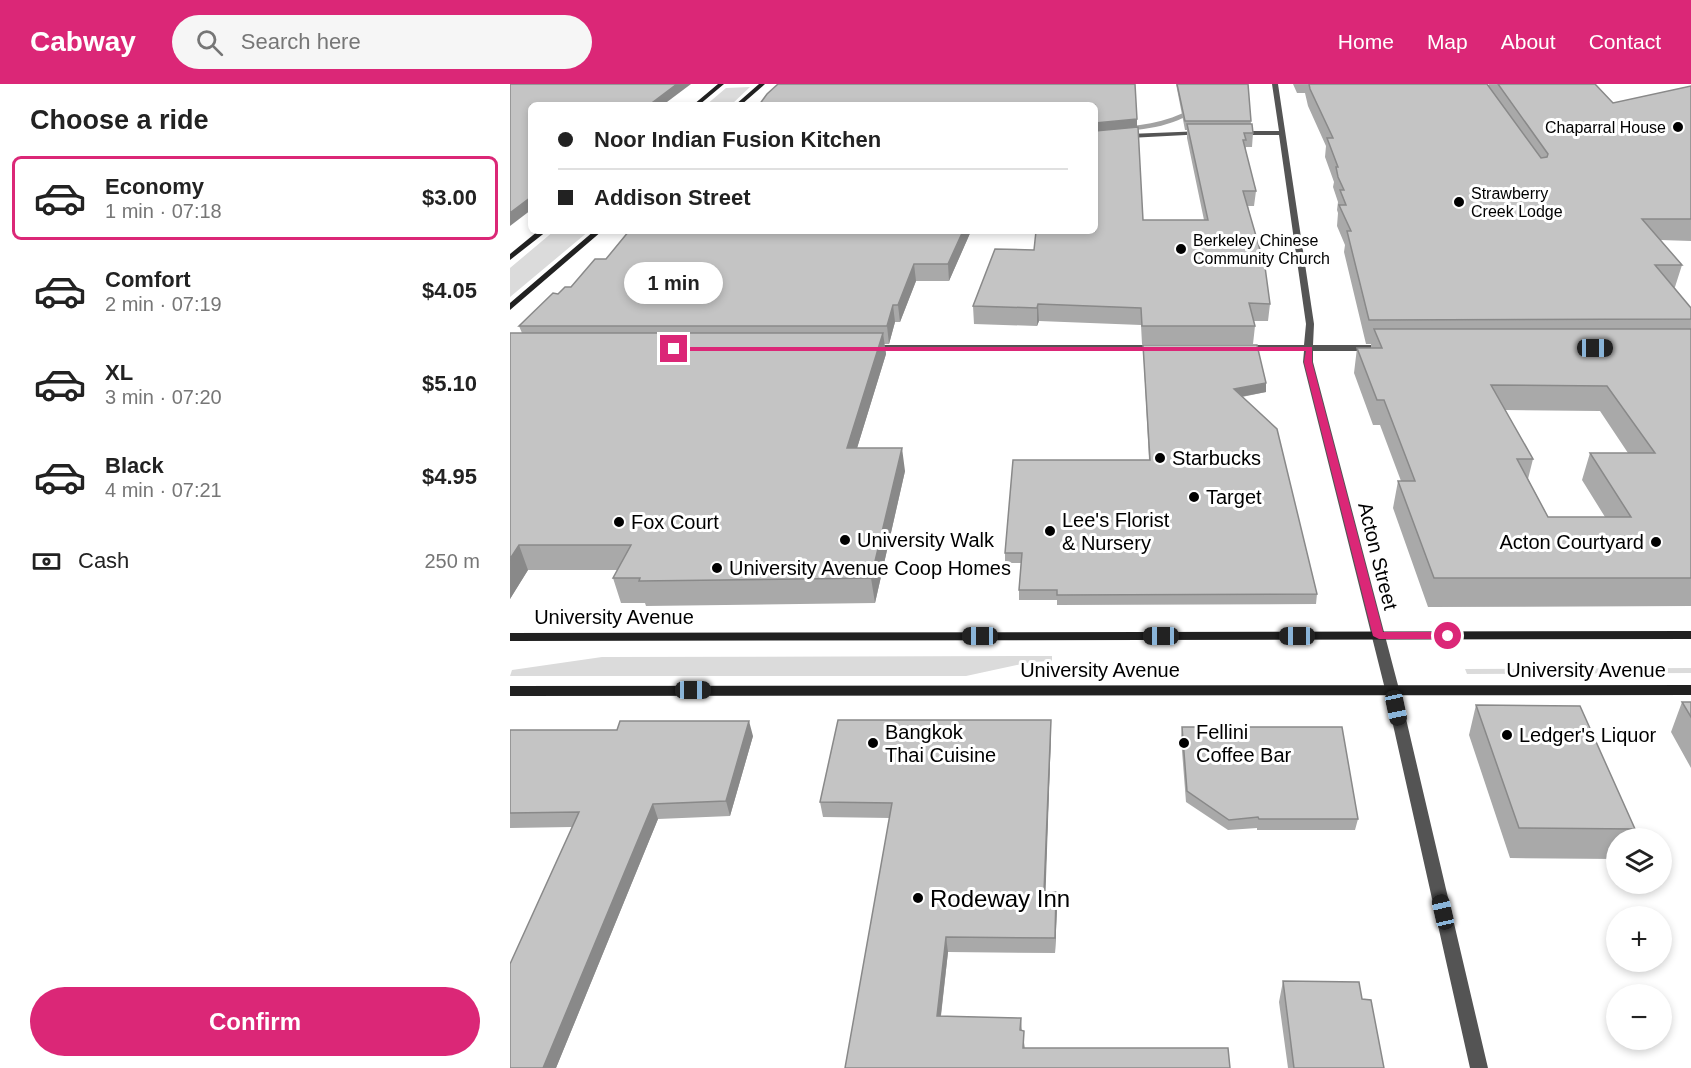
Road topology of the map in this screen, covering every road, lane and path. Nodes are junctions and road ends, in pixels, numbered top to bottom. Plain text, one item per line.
1 (721, 84) edge
2 (762, 84) edge
3 (1275, 84) edge
4 (700, 102) edge
5 (741, 102) edge
6 (1212, 133) edge
7 (1235, 133) edge
8 (1282, 133) junction
9 (1098, 141) edge
10 (539, 234) edge
11 (595, 234) edge
12 (510, 258) edge
13 (510, 307) edge
14 (861, 348) edge
15 (1165, 348) edge
16 (1236, 348) edge
17 (1379, 348) edge
18 (1310, 349) junction
19 (1691, 635) edge
20 (1379, 636) junction
21 (510, 637) edge
22 (1392, 689) junction
23 (1691, 690) edge
24 (510, 691) edge
25 (1479, 1068) edge

1 - 4 main road
2 - 5 main road
3 - 8 street, Acton Street
6 - 9 street
7 - 8 street
8 - 18 street, Acton Street
10 - 12 main road
11 - 13 main road
14 - 15 street
16 - 18 street
17 - 18 street
18 - 20 street, Acton Street
19 - 20 main road, University Avenue
20 - 21 main road, University Avenue
20 - 22 street, Acton Street
22 - 23 main road, University Avenue
22 - 24 main road, University Avenue
22 - 25 street, Acton Street

